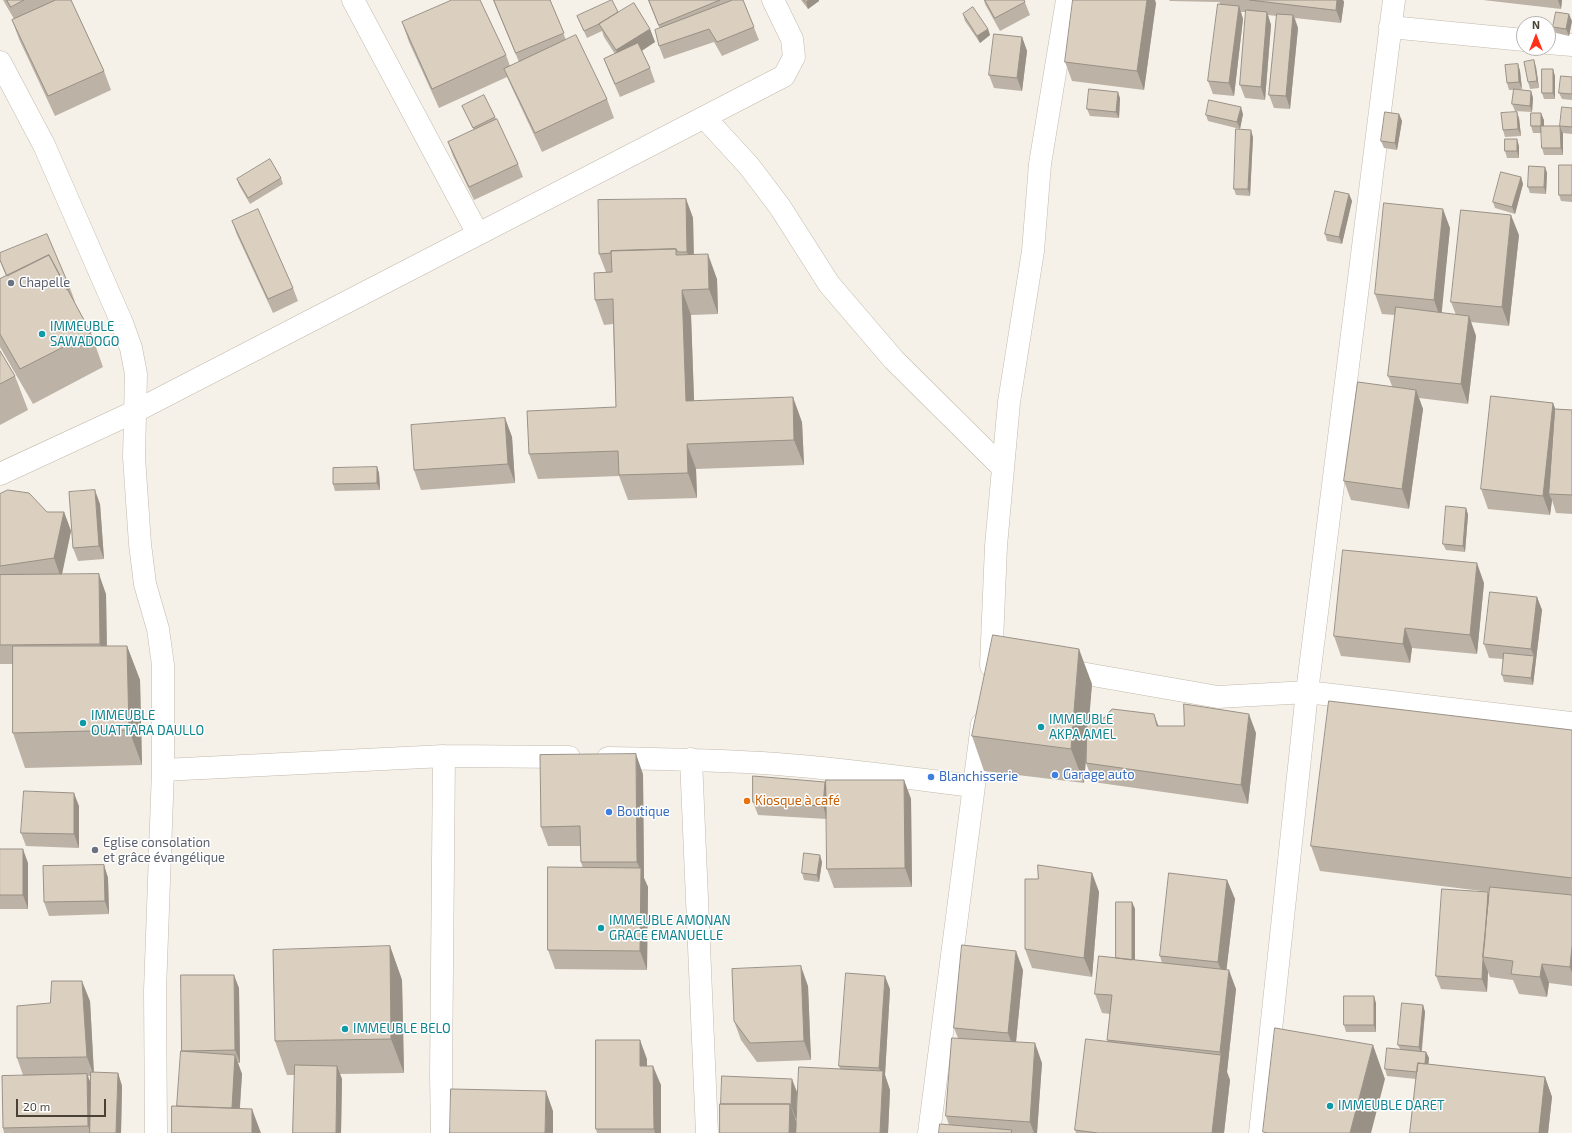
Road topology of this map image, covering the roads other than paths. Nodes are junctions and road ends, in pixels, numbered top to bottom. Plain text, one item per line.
1 (352, 0) edge
2 (773, 0) edge
3 (1067, 0) edge
4 (1394, 0) edge
5 (1390, 27) junction
6 (1516, 39) edge
7 (1556, 44) edge
8 (1572, 45) edge
9 (0, 62) edge
10 (704, 117) junction
11 (478, 234) junction
12 (134, 412) junction
13 (1003, 468) junction
14 (0, 474) edge
15 (1039, 666) edge
16 (1307, 692) junction
17 (1572, 723) edge
18 (444, 756) junction
19 (691, 759) junction
20 (163, 770) junction
21 (973, 786) junction
22 (156, 1133) edge
23 (442, 1133) edge
24 (707, 1133) edge
25 (929, 1133) edge
26 (1260, 1133) edge

1 - 11 street
2 - 10 street
3 - 13 street
4 - 5 street
5 - 6 street
5 - 16 street
7 - 8 street
9 - 12 street
10 - 11 street
10 - 13 street
11 - 12 street
12 - 14 street
12 - 20 street
13 - 21 street
15 - 16 street
16 - 17 street
16 - 26 street
18 - 19 street
18 - 20 street
18 - 23 street
19 - 21 street
19 - 24 street
20 - 22 street
21 - 25 street

